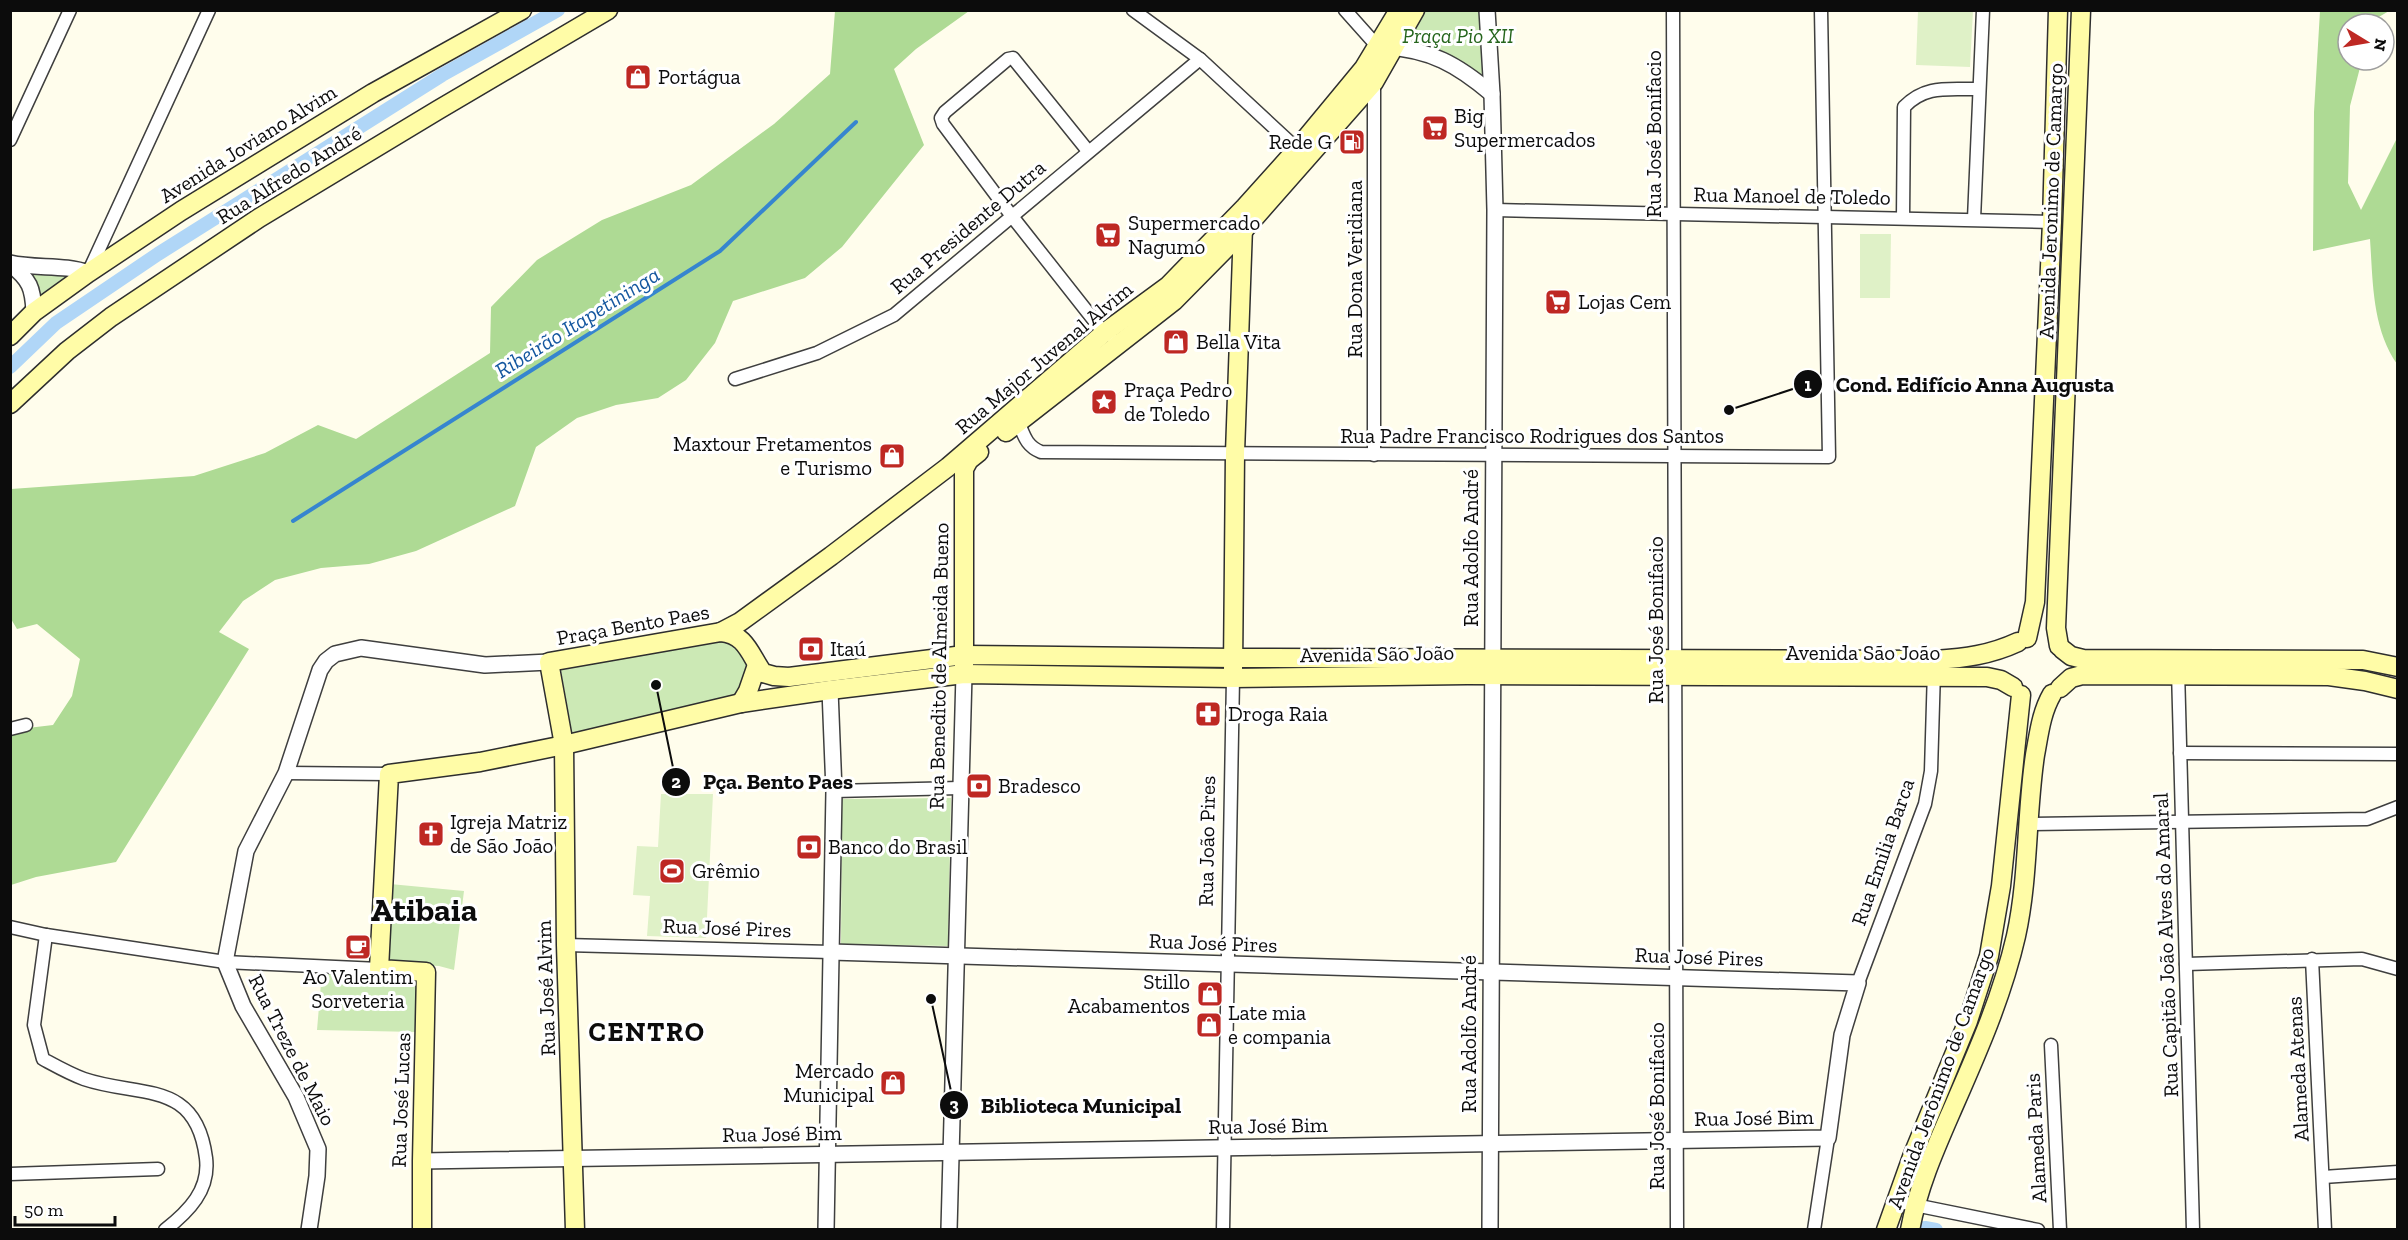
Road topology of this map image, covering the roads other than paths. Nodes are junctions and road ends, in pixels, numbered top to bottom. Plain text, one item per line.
1 (70, 10) edge
2 (209, 10) edge
3 (522, 10) edge
4 (608, 10) edge
5 (1133, 10) edge
6 (1345, 10) edge
7 (1399, 10) edge
8 (1415, 10) edge
9 (1487, 10) edge
10 (1673, 10) edge
11 (1821, 10) edge
12 (1983, 10) edge
13 (2058, 10) edge
14 (2081, 10) edge
15 (1386, 47) junction
16 (1200, 59) junction
17 (1374, 82) junction
18 (1979, 89) junction
19 (1492, 94) junction
20 (10, 140) edge
21 (1088, 150) junction
22 (1304, 152) junction
23 (1245, 207) junction
24 (1495, 210) junction
25 (1674, 213) junction
26 (1011, 215) junction
27 (1826, 216) junction
28 (1903, 218) junction
29 (1974, 219) junction
30 (2052, 222) junction
31 (1242, 232) junction
32 (10, 264) edge
33 (88, 273) junction
34 (34, 312) junction
35 (1104, 333) junction
36 (10, 336) edge
37 (1124, 342) junction
38 (735, 378) dead end
39 (10, 404) edge
40 (1016, 417) junction
41 (1235, 453) junction
42 (1374, 455) junction
43 (1492, 455) junction
44 (1675, 457) junction
45 (966, 464) joint
46 (939, 474) junction
47 (964, 492) junction
48 (721, 632) junction
49 (2022, 640) junction
50 (2060, 647) junction
51 (964, 655) junction
52 (1154, 657) junction
53 (1234, 658) junction
54 (549, 662) junction
55 (757, 665) junction
56 (1390, 667) junction
57 (1491, 667) junction
58 (1675, 667) junction
59 (2397, 667) edge
60 (1934, 668) junction
61 (2178, 668) junction
62 (2263, 668) junction
63 (964, 674) junction
64 (1154, 677) junction
65 (1233, 678) junction
66 (2397, 689) edge
67 (830, 690) junction
68 (2017, 691) junction
69 (2056, 691) junction
70 (741, 703) junction
71 (26, 725) dead end
72 (10, 729) edge
73 (564, 745) junction
74 (2181, 753) junction
75 (2397, 754) edge
76 (285, 773) junction
77 (388, 774) junction
78 (960, 788) junction
79 (834, 791) junction
80 (2397, 807) edge
81 (2182, 820) junction
82 (2028, 824) junction
83 (10, 927) edge
84 (46, 935) junction
85 (566, 945) junction
86 (831, 952) junction
87 (955, 956) junction
88 (2312, 959) junction
89 (225, 962) junction
90 (1227, 964) junction
91 (2186, 964) junction
92 (379, 969) junction
93 (2397, 969) edge
94 (1490, 972) junction
95 (1676, 977) junction
96 (1858, 983) junction
97 (2051, 1045) dead end
98 (1828, 1138) junction
99 (1676, 1140) junction
100 (1490, 1143) junction
101 (1224, 1148) junction
102 (951, 1152) junction
103 (827, 1154) junction
104 (573, 1158) junction
105 (422, 1161) junction
106 (158, 1168) dead end
107 (2397, 1172) edge
108 (10, 1174) edge
109 (2323, 1178) junction
110 (1895, 1202) junction
111 (1914, 1205) junction
112 (165, 1230) edge
113 (309, 1230) edge
114 (422, 1230) edge
115 (575, 1230) edge
116 (826, 1230) edge
117 (949, 1230) edge
118 (1222, 1230) edge
119 (1490, 1230) edge
120 (1677, 1230) edge
121 (1814, 1230) edge
122 (1886, 1230) edge
123 (1910, 1230) edge
124 (2038, 1230) edge
125 (2060, 1230) edge
126 (2193, 1230) edge
127 (2325, 1230) edge

1 - 20 street
2 - 33 street
3 - 33 main road, Avenida Joviano Alvim
4 - 39 main road, Rua Alfredo André
5 - 16 street
6 - 15 street
7 - 15 main road
8 - 15 main road
9 - 19 street, Rua Adolfo André
10 - 25 street, Rua José Bonifacio
11 - 27 street
12 - 18 street
13 - 30 main road
14 - 50 main road, Avenida Jeronimo de Camargo
15 - 17 main road, Rua Major Juvenal Alvim
15 - 19 street
15 - 22 main road, Rua Major Juvenal Alvim
16 - 21 street, Rua Presidente Dutra
16 - 22 street
17 - 22 main road, Rua Major Juvenal Alvim
17 - 42 street, Rua Dona Veridiana
18 - 28 street
18 - 29 street
19 - 24 street, Rua Adolfo André
21 - 26 street, Rua Presidente Dutra
21 - 26 street
22 - 23 main road, Rua Major Juvenal Alvim
22 - 31 main road, Rua Major Juvenal Alvim
23 - 31 main road
23 - 35 main road, Rua Major Juvenal Alvim
24 - 25 street, Rua Manoel de Toledo
24 - 43 street, Rua Adolfo André
25 - 27 street, Rua Manoel de Toledo
25 - 44 street, Rua José Bonifacio
26 - 35 street
26 - 38 street, Rua Presidente Dutra
27 - 28 street, Rua Manoel de Toledo
27 - 44 street, Rua Padre Francisco Rodrigues dos Santos
28 - 29 street, Rua Manoel de Toledo
29 - 30 street, Rua Manoel de Toledo
30 - 49 main road
31 - 37 main road, Rua Major Juvenal Alvim
31 - 41 main road
32 - 33 street
32 - 34 street
33 - 34 main road, Avenida Joviano Alvim
34 - 36 main road, Avenida Joviano Alvim
35 - 37 street
35 - 40 main road, Rua Major Juvenal Alvim
37 - 40 main road, Rua Major Juvenal Alvim
40 - 41 street, Rua Padre Francisco Rodrigues dos Santos
40 - 45 main road, Rua Major Juvenal Alvim
40 - 46 main road, Rua Major Juvenal Alvim
41 - 42 street, Rua Padre Francisco Rodrigues dos Santos
41 - 53 main road, Rua João Pires
42 - 43 street, Rua Padre Francisco Rodrigues dos Santos
43 - 44 street, Rua Padre Francisco Rodrigues dos Santos
43 - 57 street, Rua Adolfo André
44 - 58 street, Rua José Bonifacio
45 - 47 main road, Rua Benedito de Almeida Bueno
46 - 47 main road
46 - 48 main road, Rua Major Juvenal Alvim
47 - 51 main road, Rua Benedito de Almeida Bueno
48 - 54 main road, Praça Bento Paes
48 - 55 main road, Praça Bento Paes
49 - 50 main road
49 - 60 main road, Avenida São João
49 - 68 main road
50 - 61 main road
50 - 69 main road
51 - 52 main road, Avenida São João
51 - 55 main road, Avenida São João
51 - 63 main road, Rua Benedito de Almeida Bueno
52 - 53 main road, Avenida São João
52 - 64 main road
53 - 56 main road, Avenida São João
53 - 65 main road, Rua João Pires
54 - 73 main road, Praça Bento Paes
54 - 76 street
55 - 70 main road
56 - 57 main road, Avenida São João
56 - 65 main road, Avenida São João
57 - 58 main road, Avenida São João
57 - 94 street, Rua Adolfo André
58 - 60 main road, Avenida São João
58 - 95 street, Rua José Bonifacio
59 - 62 main road
60 - 68 main road, Avenida São João
60 - 96 street, Rua Emilia Barca
61 - 62 main road
61 - 69 main road
61 - 74 street, Rua Capitão João Alves do Amaral
62 - 66 main road
63 - 64 main road, Avenida São João
63 - 67 main road, Avenida São João
63 - 78 street, Rua Benedito de Almeida Bueno
64 - 65 main road, Avenida São João
65 - 90 street, Rua João Pires
67 - 70 main road, Avenida São João
67 - 79 street
68 - 69 main road
68 - 110 main road, Avenida Jerônimo de Camargo
69 - 82 main road, Avenida Jerônimo de Camargo
70 - 73 main road
71 - 72 street
73 - 77 main road
73 - 85 main road, Rua José Alvim
74 - 75 street
74 - 81 street, Rua Capitão João Alves do Amaral
76 - 77 street
76 - 89 street
77 - 92 main road
78 - 79 street
78 - 87 street, Rua Benedito de Almeida Bueno
79 - 86 street
80 - 81 street
81 - 82 street
81 - 91 street, Rua Capitão João Alves do Amaral
82 - 111 main road, Avenida Jerônimo de Camargo
83 - 84 street
84 - 89 street
84 - 112 street
85 - 86 street, Rua José Pires
85 - 104 main road, Rua José Alvim
86 - 87 street, Rua José Pires
86 - 103 street
87 - 90 street, Rua José Pires
87 - 102 street, Rua Benedito de Almeida Bueno
88 - 91 street
88 - 93 street
88 - 109 street, Alameda Atenas
89 - 92 street
89 - 113 street, Rua Treze de Maio
90 - 94 street, Rua José Pires
90 - 101 street, Rua João Pires
91 - 126 street, Rua Capitão João Alves do Amaral
92 - 105 main road, Rua José Lucas
94 - 95 street, Rua José Pires
94 - 100 street, Rua Adolfo André
95 - 96 street, Rua José Pires
95 - 99 street, Rua José Bonifacio
96 - 98 street
97 - 125 street, Alameda Paris
98 - 99 street, Rua José Bim
98 - 121 street
99 - 100 street, Rua José Bim
99 - 120 street, Rua José Bonifacio
100 - 101 street, Rua José Bim
100 - 119 street, Rua Adolfo André
101 - 102 street, Rua José Bim
101 - 118 street, Rua João Pires
102 - 103 street, Rua José Bim
102 - 117 street, Rua Benedito de Almeida Bueno
103 - 104 street, Rua José Bim
103 - 116 street
104 - 105 street, Rua José Bim
104 - 115 main road, Rua José Alvim
105 - 114 main road, Rua José Lucas
106 - 108 street
107 - 109 street
109 - 127 street, Alameda Atenas
110 - 111 street
110 - 122 main road, Avenida Jerônimo de Camargo
111 - 123 main road, Avenida Jerônimo de Camargo
111 - 124 street

